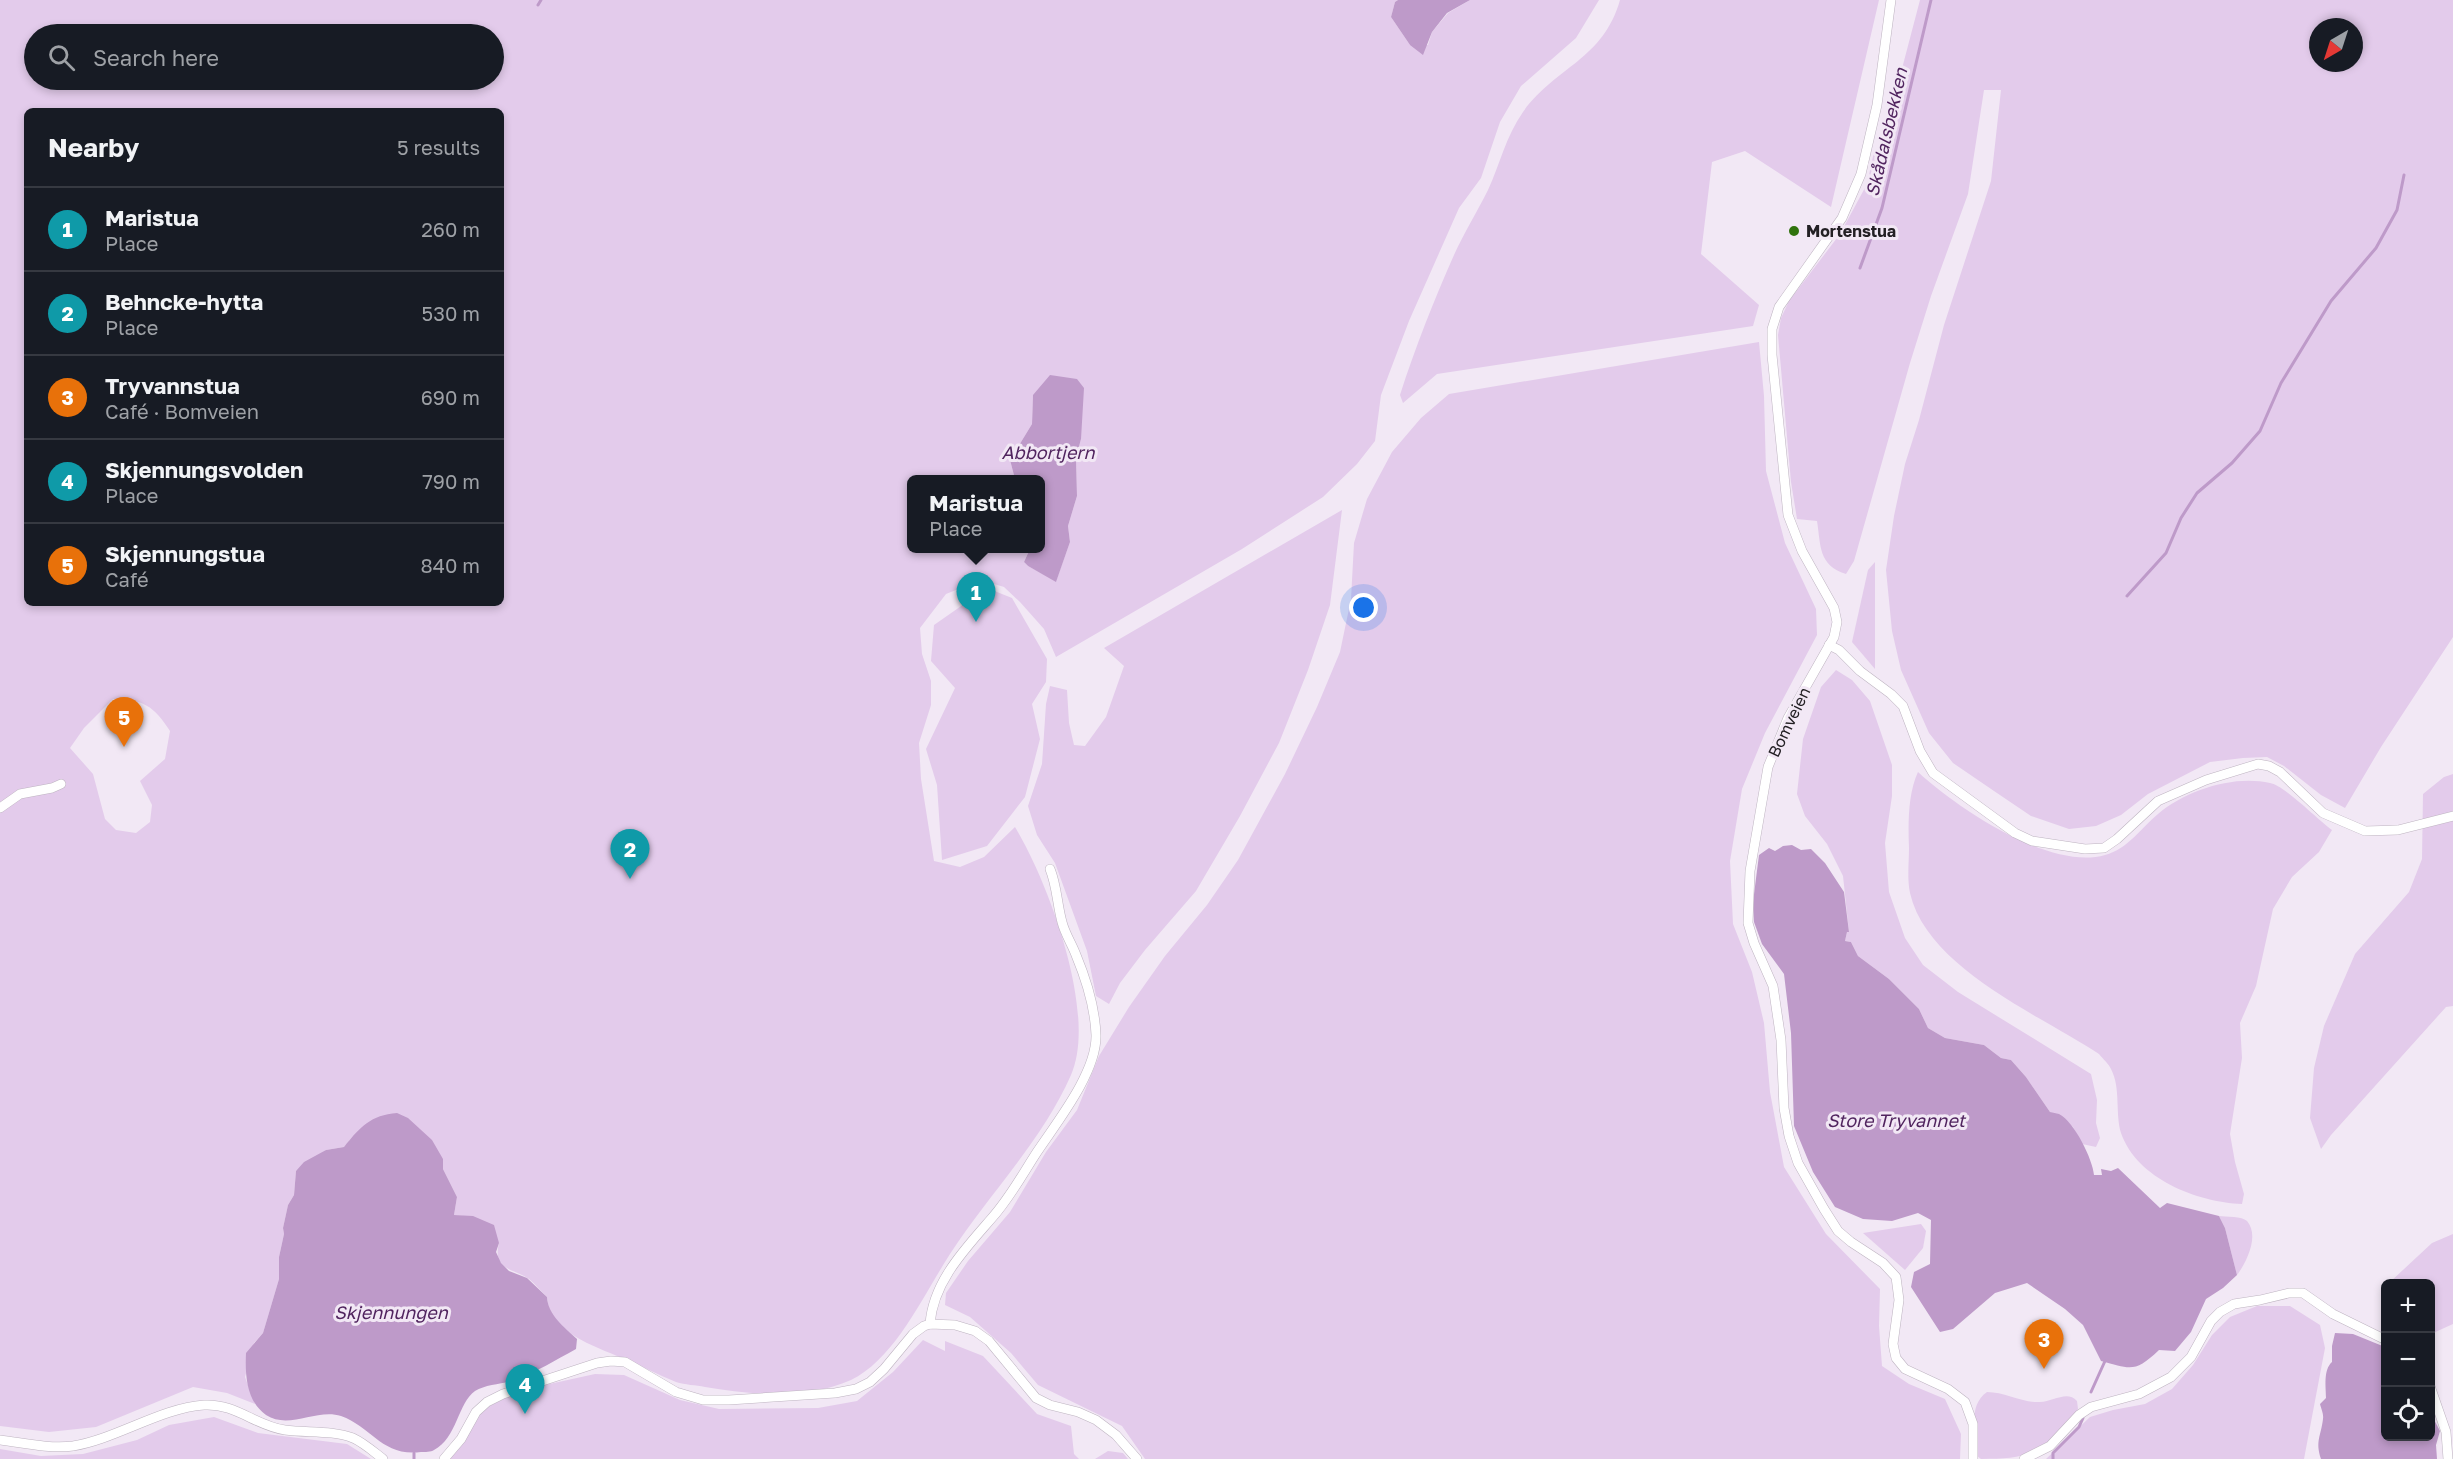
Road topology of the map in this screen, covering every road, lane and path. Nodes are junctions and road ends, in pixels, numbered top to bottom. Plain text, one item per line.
1 (1891, 0) edge
2 (1829, 645) junction
3 (61, 784) dead end
4 (0, 808) edge
5 (2453, 816) edge
6 (1050, 868) dead end
7 (930, 1324) junction
8 (2381, 1338) edge
9 (2430, 1387) edge
10 (0, 1440) edge
11 (383, 1459) edge
12 (444, 1459) edge
13 (1137, 1459) edge
14 (1973, 1459) edge
15 (2024, 1459) edge
16 (2448, 1459) edge

1 - 2 street, Bomveien
2 - 5 street
2 - 14 street, Bomveien
3 - 4 street
6 - 7 street
7 - 12 street
7 - 13 street
8 - 15 street
9 - 16 street
10 - 11 street

